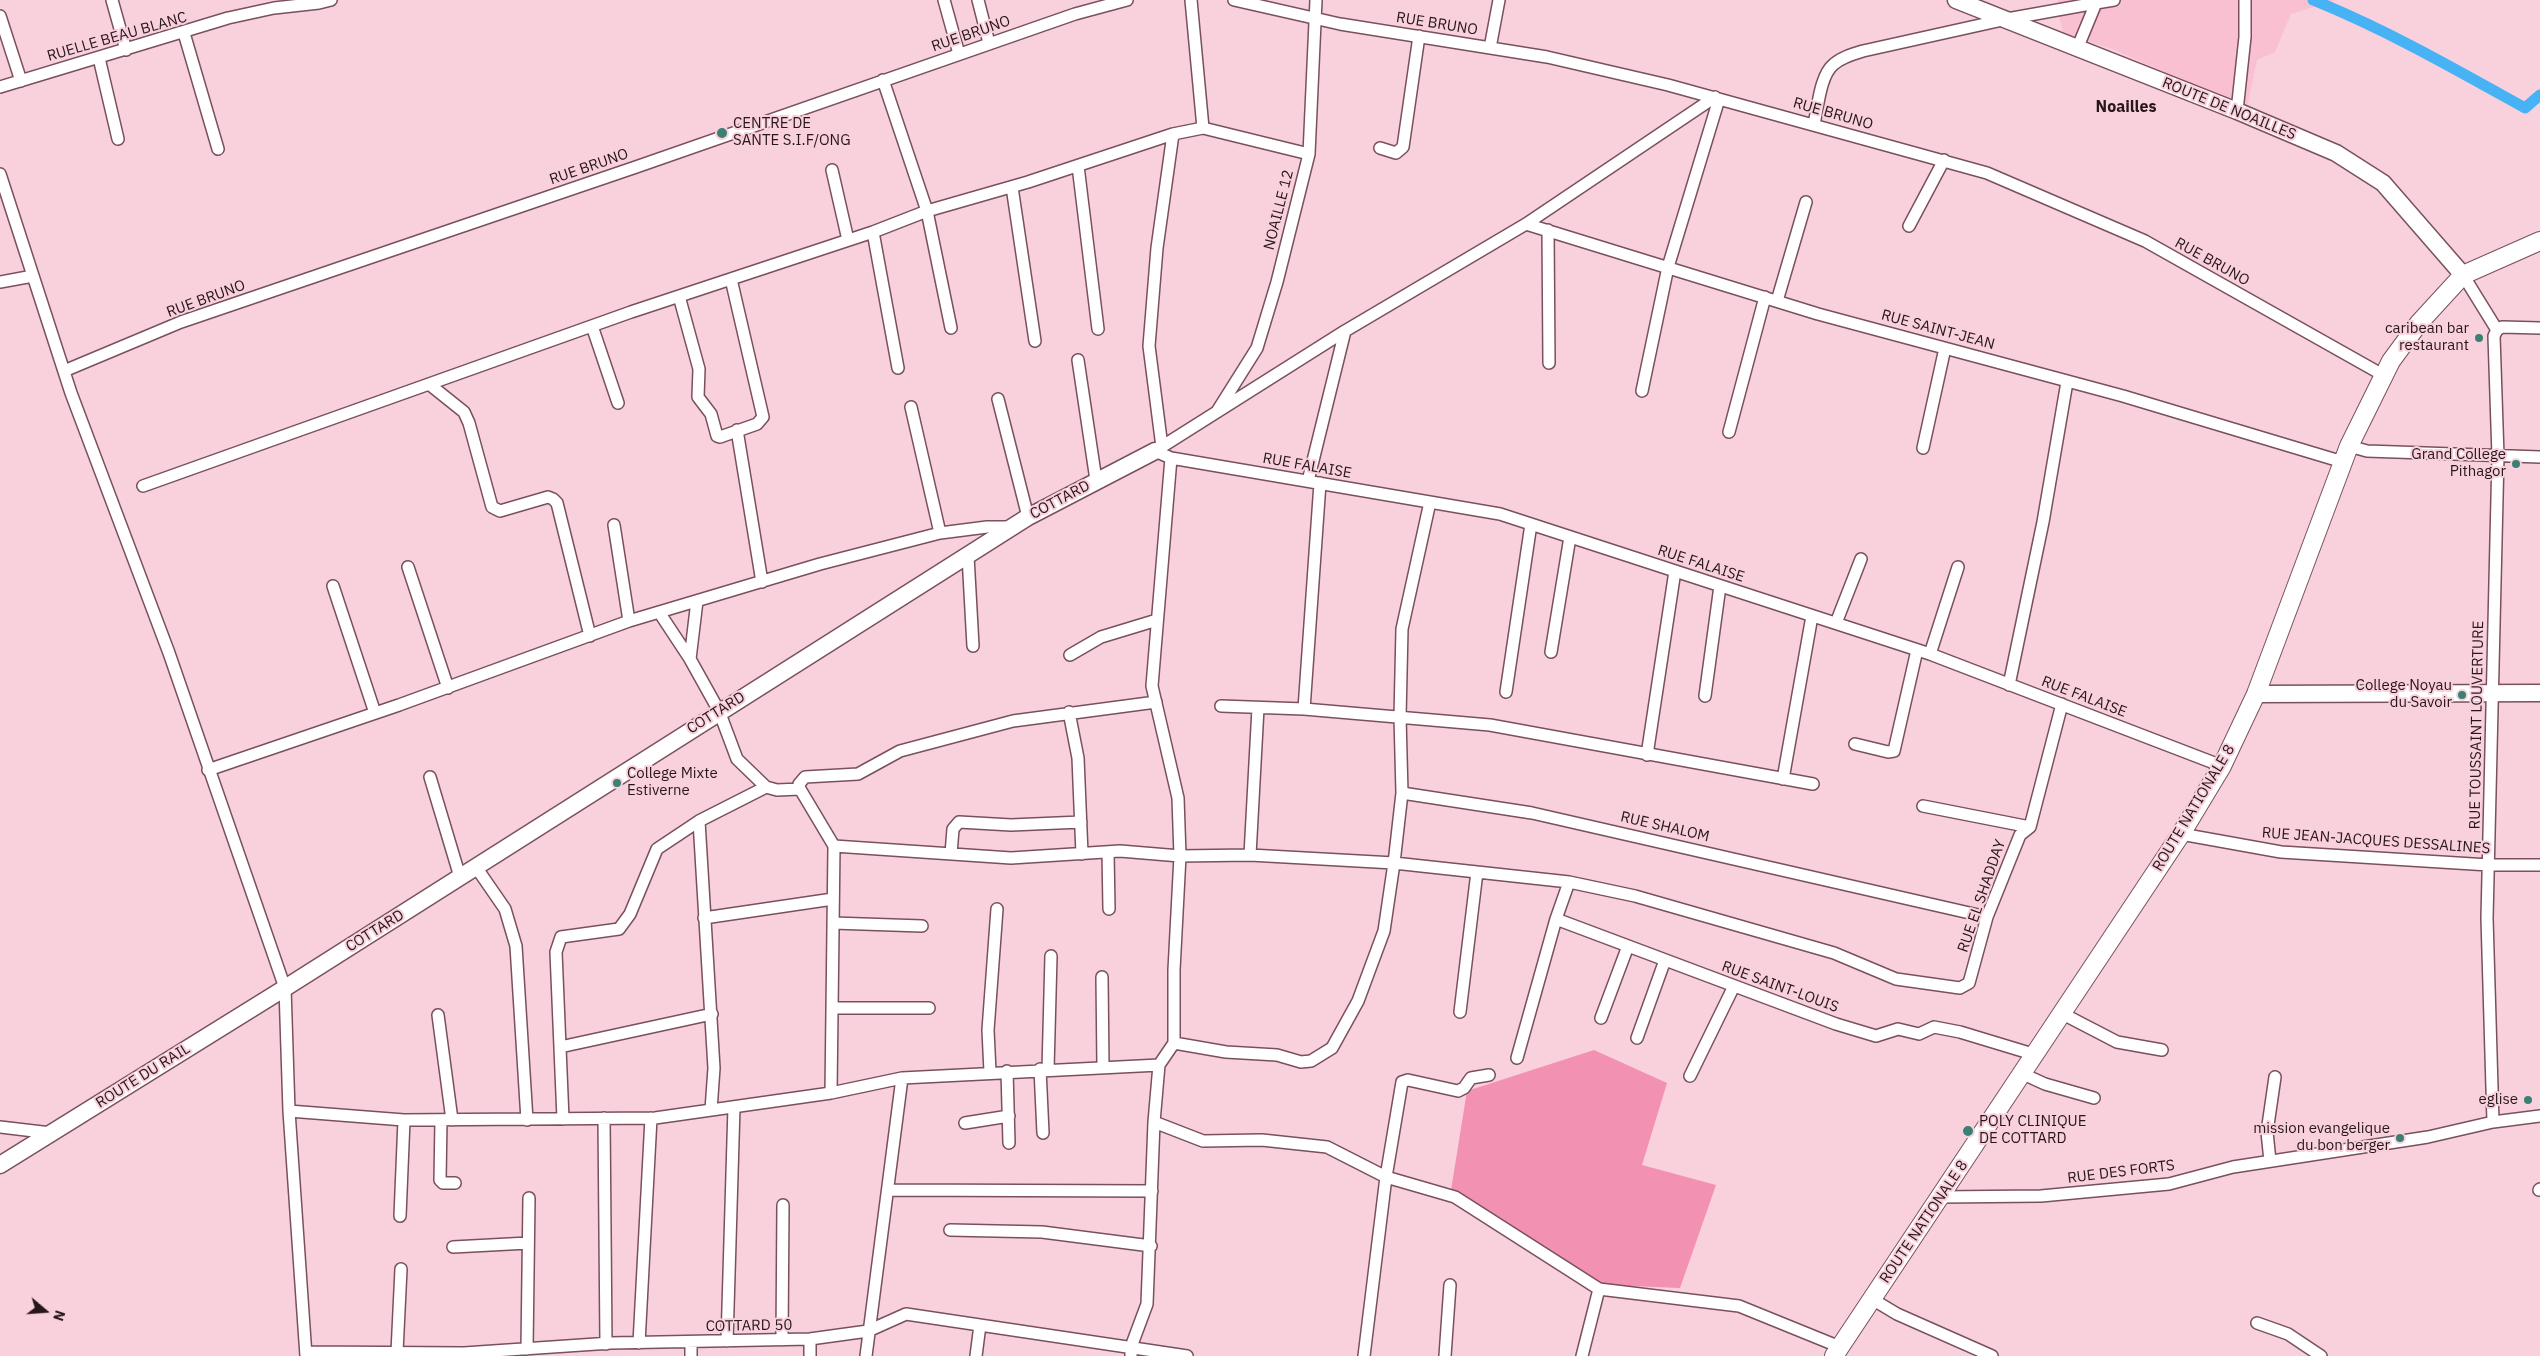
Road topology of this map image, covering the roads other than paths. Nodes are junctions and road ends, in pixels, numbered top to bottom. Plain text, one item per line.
1 (112, 0) edge
2 (331, 0) edge
3 (944, 0) edge
4 (978, 0) edge
5 (1127, 0) edge
6 (1191, 0) edge
7 (1234, 0) edge
8 (1316, 0) edge
9 (1499, 0) edge
10 (1956, 0) edge
11 (2114, 0) edge
12 (2245, 0) edge
13 (2096, 4) junction
14 (0, 16) edge
15 (1315, 18) junction
16 (2007, 20) junction
17 (184, 33) junction
18 (1419, 36) junction
19 (988, 43) junction
20 (1490, 48) junction
21 (2077, 49) junction
22 (126, 50) junction
23 (959, 54) junction
24 (98, 58) junction
25 (883, 80) junction
26 (21, 81) junction
27 (0, 87) edge
28 (1717, 98) junction
29 (2237, 111) junction
30 (1814, 124) junction
31 (1203, 128) junction
32 (1172, 134) junction
33 (118, 139) dead end
34 (1380, 148) dead end
35 (218, 149) dead end
36 (1309, 154) junction
37 (1944, 160) junction
38 (1078, 166) junction
39 (832, 170) dead end
40 (0, 174) edge
41 (1012, 187) junction
42 (1806, 202) dead end
43 (927, 211) junction
44 (1526, 224) junction
45 (1909, 226) dead end
46 (1548, 230) junction
47 (873, 232) junction
48 (848, 240) junction
49 (2540, 241) edge
50 (1668, 267) junction
51 (2463, 275) junction
52 (33, 276) junction
53 (731, 278) junction
54 (0, 282) edge
55 (679, 296) junction
56 (1765, 297) junction
57 (1777, 301) junction
58 (592, 326) junction
59 (951, 328) dead end
60 (1098, 328) dead end
61 (2540, 328) edge
62 (2497, 330) junction
63 (1345, 331) junction
64 (1035, 341) dead end
65 (1945, 348) junction
66 (1078, 360) dead end
67 (1549, 363) dead end
68 (898, 368) dead end
69 (64, 371) junction
70 (2383, 375) junction
71 (2067, 382) junction
72 (429, 384) junction
73 (1642, 391) dead end
74 (998, 399) dead end
75 (618, 403) dead end
76 (911, 407) dead end
77 (1216, 412) junction
78 (737, 430) junction
79 (1728, 432) dead end
80 (1922, 448) dead end
81 (1158, 449) junction
82 (2346, 454) junction
83 (2498, 456) junction
84 (2540, 457) edge
85 (1172, 458) junction
86 (1096, 480) junction
87 (1308, 481) junction
88 (1320, 483) junction
89 (143, 486) dead end
90 (1430, 502) junction
91 (1028, 517) junction
92 (1531, 524) junction
93 (614, 525) dead end
94 (1012, 527) junction
95 (940, 533) junction
96 (1570, 537) junction
97 (968, 556) junction
98 (1861, 559) dead end
99 (1958, 567) dead end
100 (408, 568) dead end
101 (1675, 571) junction
102 (762, 582) junction
103 (333, 586) dead end
104 (1720, 586) junction
105 (697, 601) junction
106 (659, 612) junction
107 (1812, 616) junction
108 (1157, 620) junction
109 (629, 621) junction
110 (1836, 623) junction
111 (590, 636) junction
112 (973, 646) dead end
113 (1917, 650) junction
114 (1551, 652) dead end
115 (1930, 654) junction
116 (1070, 656) dead end
117 (690, 659) junction
118 (2009, 685) junction
119 (448, 688) junction
120 (1506, 692) dead end
121 (2493, 692) junction
122 (2540, 693) edge
123 (2256, 694) junction
124 (1706, 696) dead end
125 (1156, 702) junction
126 (2062, 704) junction
127 (1221, 706) dead end
128 (1258, 708) junction
129 (1304, 709) junction
130 (719, 711) junction
131 (1069, 712) junction
132 (375, 714) junction
133 (1400, 717) junction
134 (1855, 744) dead end
135 (1647, 755) junction
136 (2222, 766) junction
137 (208, 770) junction
138 (430, 776) dead end
139 (1783, 779) junction
140 (1812, 784) dead end
141 (766, 788) junction
142 (800, 789) junction
143 (1402, 793) junction
144 (1923, 806) dead end
145 (699, 821) junction
146 (1081, 822) junction
147 (2030, 827) junction
148 (2181, 834) junction
149 (834, 846) junction
150 (1108, 852) junction
151 (951, 854) junction
152 (1082, 854) junction
153 (1180, 856) junction
154 (1250, 856) junction
155 (1394, 863) junction
156 (2489, 865) junction
157 (2540, 865) edge
158 (476, 867) junction
159 (1477, 872) junction
160 (460, 877) junction
161 (1569, 882) junction
162 (834, 899) junction
163 (997, 909) dead end
164 (1109, 909) dead end
165 (1987, 917) junction
166 (704, 918) junction
167 (1556, 919) junction
168 (833, 923) junction
169 (922, 926) dead end
170 (1628, 946) junction
171 (1051, 956) dead end
172 (1665, 960) junction
173 (1102, 977) dead end
174 (1734, 986) junction
175 (285, 988) junction
176 (832, 1008) junction
177 (929, 1008) dead end
178 (1460, 1012) dead end
179 (712, 1014) junction
180 (2063, 1014) junction
181 (438, 1015) dead end
182 (1601, 1018) dead end
183 (1637, 1038) dead end
184 (1174, 1043) junction
185 (560, 1047) junction
186 (2162, 1050) dead end
187 (2036, 1055) junction
188 (1517, 1058) dead end
189 (1159, 1065) junction
190 (1103, 1067) junction
191 (1044, 1069) junction
192 (1007, 1071) junction
193 (990, 1072) junction
194 (2023, 1074) junction
195 (1489, 1076) dead end
196 (1690, 1076) dead end
197 (2274, 1077) dead end
198 (902, 1078) junction
199 (831, 1093) junction
200 (2094, 1098) dead end
201 (734, 1107) junction
202 (711, 1110) junction
203 (289, 1111) junction
204 (1009, 1116) junction
205 (2540, 1116) edge
206 (604, 1118) junction
207 (651, 1118) junction
208 (563, 1119) junction
209 (404, 1120) junction
210 (446, 1120) junction
211 (527, 1120) junction
212 (1154, 1122) junction
213 (2493, 1122) junction
214 (964, 1123) dead end
215 (0, 1127) edge
216 (52, 1133) junction
217 (1043, 1133) dead end
218 (1009, 1143) dead end
219 (2270, 1160) junction
220 (0, 1165) edge
221 (1386, 1176) junction
222 (455, 1183) dead end
223 (888, 1190) junction
224 (1152, 1191) junction
225 (1940, 1197) junction
226 (529, 1198) dead end
227 (783, 1205) dead end
228 (400, 1216) dead end
229 (950, 1230) dead end
230 (528, 1243) junction
231 (453, 1246) dead end
232 (1151, 1246) junction
233 (401, 1269) dead end
234 (1450, 1285) dead end
235 (1599, 1289) junction
236 (1872, 1299) junction
237 (2258, 1323) dead end
238 (980, 1325) junction
239 (868, 1331) junction
240 (782, 1340) junction
241 (810, 1340) junction
242 (727, 1341) junction
243 (691, 1342) junction
244 (639, 1343) junction
245 (609, 1344) junction
246 (527, 1349) junction
247 (1131, 1351) edge
248 (398, 1352) junction
249 (1837, 1352) edge
250 (504, 1353) edge
251 (306, 1354) edge
252 (364, 1354) edge
253 (451, 1354) edge
254 (611, 1356) edge
255 (691, 1356) edge
256 (810, 1356) edge
257 (866, 1356) edge
258 (976, 1356) edge
259 (1187, 1356) edge
260 (1364, 1356) edge
261 (1445, 1356) edge
262 (1582, 1356) edge
263 (1992, 1356) edge
264 (2321, 1356) edge

1 - 22 street
2 - 17 street, RUELLE BEAU BLANC
3 - 23 street
4 - 19 street
5 - 19 street, RUE BRUNO
6 - 31 street
7 - 15 street, RUE BRUNO
8 - 15 street, NOAILLE 12
9 - 20 street
10 - 16 street, ROUTE DE NOAILLES
11 - 13 street
12 - 29 street
13 - 16 street
13 - 21 street
14 - 26 street
15 - 18 street, RUE BRUNO
15 - 36 street, NOAILLE 12
16 - 21 street, ROUTE DE NOAILLES
16 - 30 street
17 - 22 street, RUELLE BEAU BLANC
17 - 35 street
18 - 20 street, RUE BRUNO
18 - 34 street
19 - 23 street, RUE BRUNO
20 - 28 street, RUE BRUNO
21 - 29 street, ROUTE DE NOAILLES
22 - 24 street, RUELLE BEAU BLANC
23 - 25 street, RUE BRUNO
24 - 26 street, RUELLE BEAU BLANC
24 - 33 street
25 - 43 street
25 - 69 street, RUE BRUNO
26 - 27 street, RUELLE BEAU BLANC
28 - 30 street, RUE BRUNO
28 - 44 street
28 - 50 street
29 - 51 street, ROUTE DE NOAILLES
30 - 37 street, RUE BRUNO
31 - 32 street
31 - 36 street
32 - 38 street
32 - 81 street
36 - 77 street, NOAILLE 12
37 - 45 street
37 - 70 street, RUE BRUNO
38 - 41 street
38 - 60 street
39 - 48 street
40 - 52 street
41 - 43 street
41 - 64 street
42 - 57 street
43 - 47 street
43 - 59 street
44 - 46 street, RUE SAINT-JEAN
44 - 63 street
46 - 50 street, RUE SAINT-JEAN
46 - 67 street
47 - 48 street
47 - 68 street
48 - 53 street
49 - 51 main road, ROUTE NATIONALE 8
50 - 56 street, RUE SAINT-JEAN
50 - 73 street
51 - 62 street
51 - 70 main road, ROUTE NATIONALE 8
52 - 54 street
52 - 69 street
53 - 55 street
53 - 78 street
55 - 58 street
55 - 78 street
56 - 57 street, RUE SAINT-JEAN
56 - 79 street
57 - 65 street, RUE SAINT-JEAN
58 - 72 street
58 - 75 street
61 - 62 street
62 - 83 street, RUE TOUSSAINT LOUVERTURE
63 - 77 street
63 - 87 street
65 - 71 street, RUE SAINT-JEAN
65 - 80 street
66 - 86 street
69 - 137 street
70 - 82 main road, ROUTE NATIONALE 8
71 - 82 street, RUE SAINT-JEAN
71 - 118 street
72 - 89 street
72 - 111 street
74 - 91 street
76 - 95 street
77 - 81 street
78 - 102 street
81 - 85 street, RUE FALAISE
81 - 86 street, COTTARD
82 - 83 street, RUE SAINT-JEAN
82 - 123 main road, ROUTE NATIONALE 8
83 - 84 street, RUE SAINT-JEAN
83 - 121 street, RUE TOUSSAINT LOUVERTURE
85 - 87 street, RUE FALAISE
85 - 108 street
86 - 91 street, COTTARD
87 - 88 street, RUE FALAISE
88 - 90 street, RUE FALAISE
88 - 129 street
90 - 92 street, RUE FALAISE
90 - 133 street
91 - 94 street, COTTARD
92 - 96 street, RUE FALAISE
92 - 120 street
93 - 109 street
94 - 95 street
94 - 97 street, COTTARD
95 - 102 street
96 - 101 street, RUE FALAISE
96 - 114 street
97 - 112 street
97 - 130 street, COTTARD
98 - 110 street
99 - 115 street
100 - 119 street
101 - 104 street, RUE FALAISE
101 - 135 street
102 - 105 street
103 - 132 street
104 - 107 street, RUE FALAISE
104 - 124 street
105 - 106 street
105 - 117 street
106 - 109 street
106 - 117 street
107 - 110 street, RUE FALAISE
107 - 139 street
108 - 116 street
108 - 125 street
109 - 111 street
110 - 113 street, RUE FALAISE
111 - 119 street
113 - 115 street, RUE FALAISE
113 - 134 street
115 - 118 street, RUE FALAISE
117 - 130 street
118 - 126 street, RUE FALAISE
119 - 132 street
121 - 122 street
121 - 123 street
121 - 156 street, RUE TOUSSAINT LOUVERTURE
123 - 136 main road, ROUTE NATIONALE 8
125 - 131 street
125 - 153 street
126 - 136 street, RUE FALAISE
126 - 147 street, RUE EL SHADDAY
127 - 128 street
128 - 129 street
128 - 154 street
129 - 133 street
130 - 141 street
130 - 158 street, COTTARD
131 - 142 street
131 - 146 street
132 - 137 street
133 - 135 street
133 - 143 street
135 - 139 street
136 - 148 main road, ROUTE NATIONALE 8
137 - 175 street
138 - 160 street
139 - 140 street
141 - 142 street
141 - 145 street
142 - 149 street
143 - 155 street
143 - 165 street, RUE SHALOM
144 - 147 street
145 - 166 street
145 - 185 street
146 - 151 street
146 - 152 street
147 - 165 street, RUE EL SHADDAY
148 - 156 street, RUE JEAN-JACQUES DESSALINES
148 - 180 main road, ROUTE NATIONALE 8
149 - 151 street
149 - 162 street
150 - 152 street
150 - 153 street
150 - 164 street
151 - 152 street
153 - 154 street
153 - 184 street
154 - 155 street
155 - 159 street
155 - 184 street
156 - 157 street, RUE JEAN-JACQUES DESSALINES
156 - 213 street, RUE TOUSSAINT LOUVERTURE
158 - 160 street, COTTARD
158 - 211 street
159 - 161 street
159 - 178 street
160 - 175 street, COTTARD
161 - 165 street, RUE EL SHADDAY
161 - 167 street
162 - 166 street
162 - 168 street
163 - 193 street
166 - 179 street
167 - 170 street, RUE SAINT-LOUIS
167 - 188 street
168 - 169 street
168 - 176 street
170 - 172 street, RUE SAINT-LOUIS
170 - 182 street
171 - 191 street
172 - 174 street, RUE SAINT-LOUIS
172 - 183 street
173 - 190 street
174 - 187 street, RUE SAINT-LOUIS
174 - 196 street
175 - 203 street
175 - 216 street, ROUTE DU RAIL
176 - 177 street
176 - 199 street
179 - 185 street
179 - 202 street
180 - 186 street
180 - 187 main road, ROUTE NATIONALE 8
181 - 210 street
184 - 189 street
185 - 208 street
187 - 194 main road, ROUTE NATIONALE 8
189 - 190 street
189 - 212 street
190 - 191 street
191 - 192 street
191 - 217 street
192 - 193 street
192 - 204 street
193 - 198 street
194 - 200 street
194 - 225 main road, ROUTE NATIONALE 8
195 - 221 street
197 - 219 street
198 - 199 street
198 - 223 street
199 - 201 street
201 - 202 street
201 - 242 street
202 - 207 street
203 - 209 street
203 - 251 street
204 - 214 street
204 - 218 street
205 - 213 street, RUE DES FORTS
206 - 207 street
206 - 208 street
206 - 245 street
207 - 244 street
208 - 211 street
209 - 210 street
209 - 228 street
210 - 211 street
210 - 222 street
212 - 221 street
212 - 224 street
213 - 219 street, RUE DES FORTS
215 - 216 street
216 - 220 street, ROUTE DU RAIL
219 - 225 street, RUE DES FORTS
221 - 235 street
221 - 260 street
223 - 224 street
223 - 239 street
224 - 232 street
225 - 236 main road, ROUTE NATIONALE 8
226 - 230 street
227 - 240 street
229 - 232 street
230 - 231 street
230 - 246 street
232 - 247 street
233 - 248 street
234 - 261 street
235 - 249 street
235 - 262 street
236 - 249 main road, ROUTE NATIONALE 8
236 - 263 street
237 - 264 street
238 - 239 street, COTTARD 50
238 - 247 street, COTTARD 50
238 - 258 street
239 - 241 street, COTTARD 50
239 - 257 street
240 - 241 street, COTTARD 50
240 - 242 street, COTTARD 50
241 - 256 street
242 - 243 street, COTTARD 50
243 - 244 street, COTTARD 50
243 - 255 street
244 - 245 street, COTTARD 50
245 - 246 street, COTTARD 50
245 - 254 street
246 - 250 street, COTTARD 50
247 - 259 street, COTTARD 50
248 - 252 street, COTTARD 50
248 - 253 street, COTTARD 50
250 - 253 street, COTTARD 50
251 - 252 street, COTTARD 50

